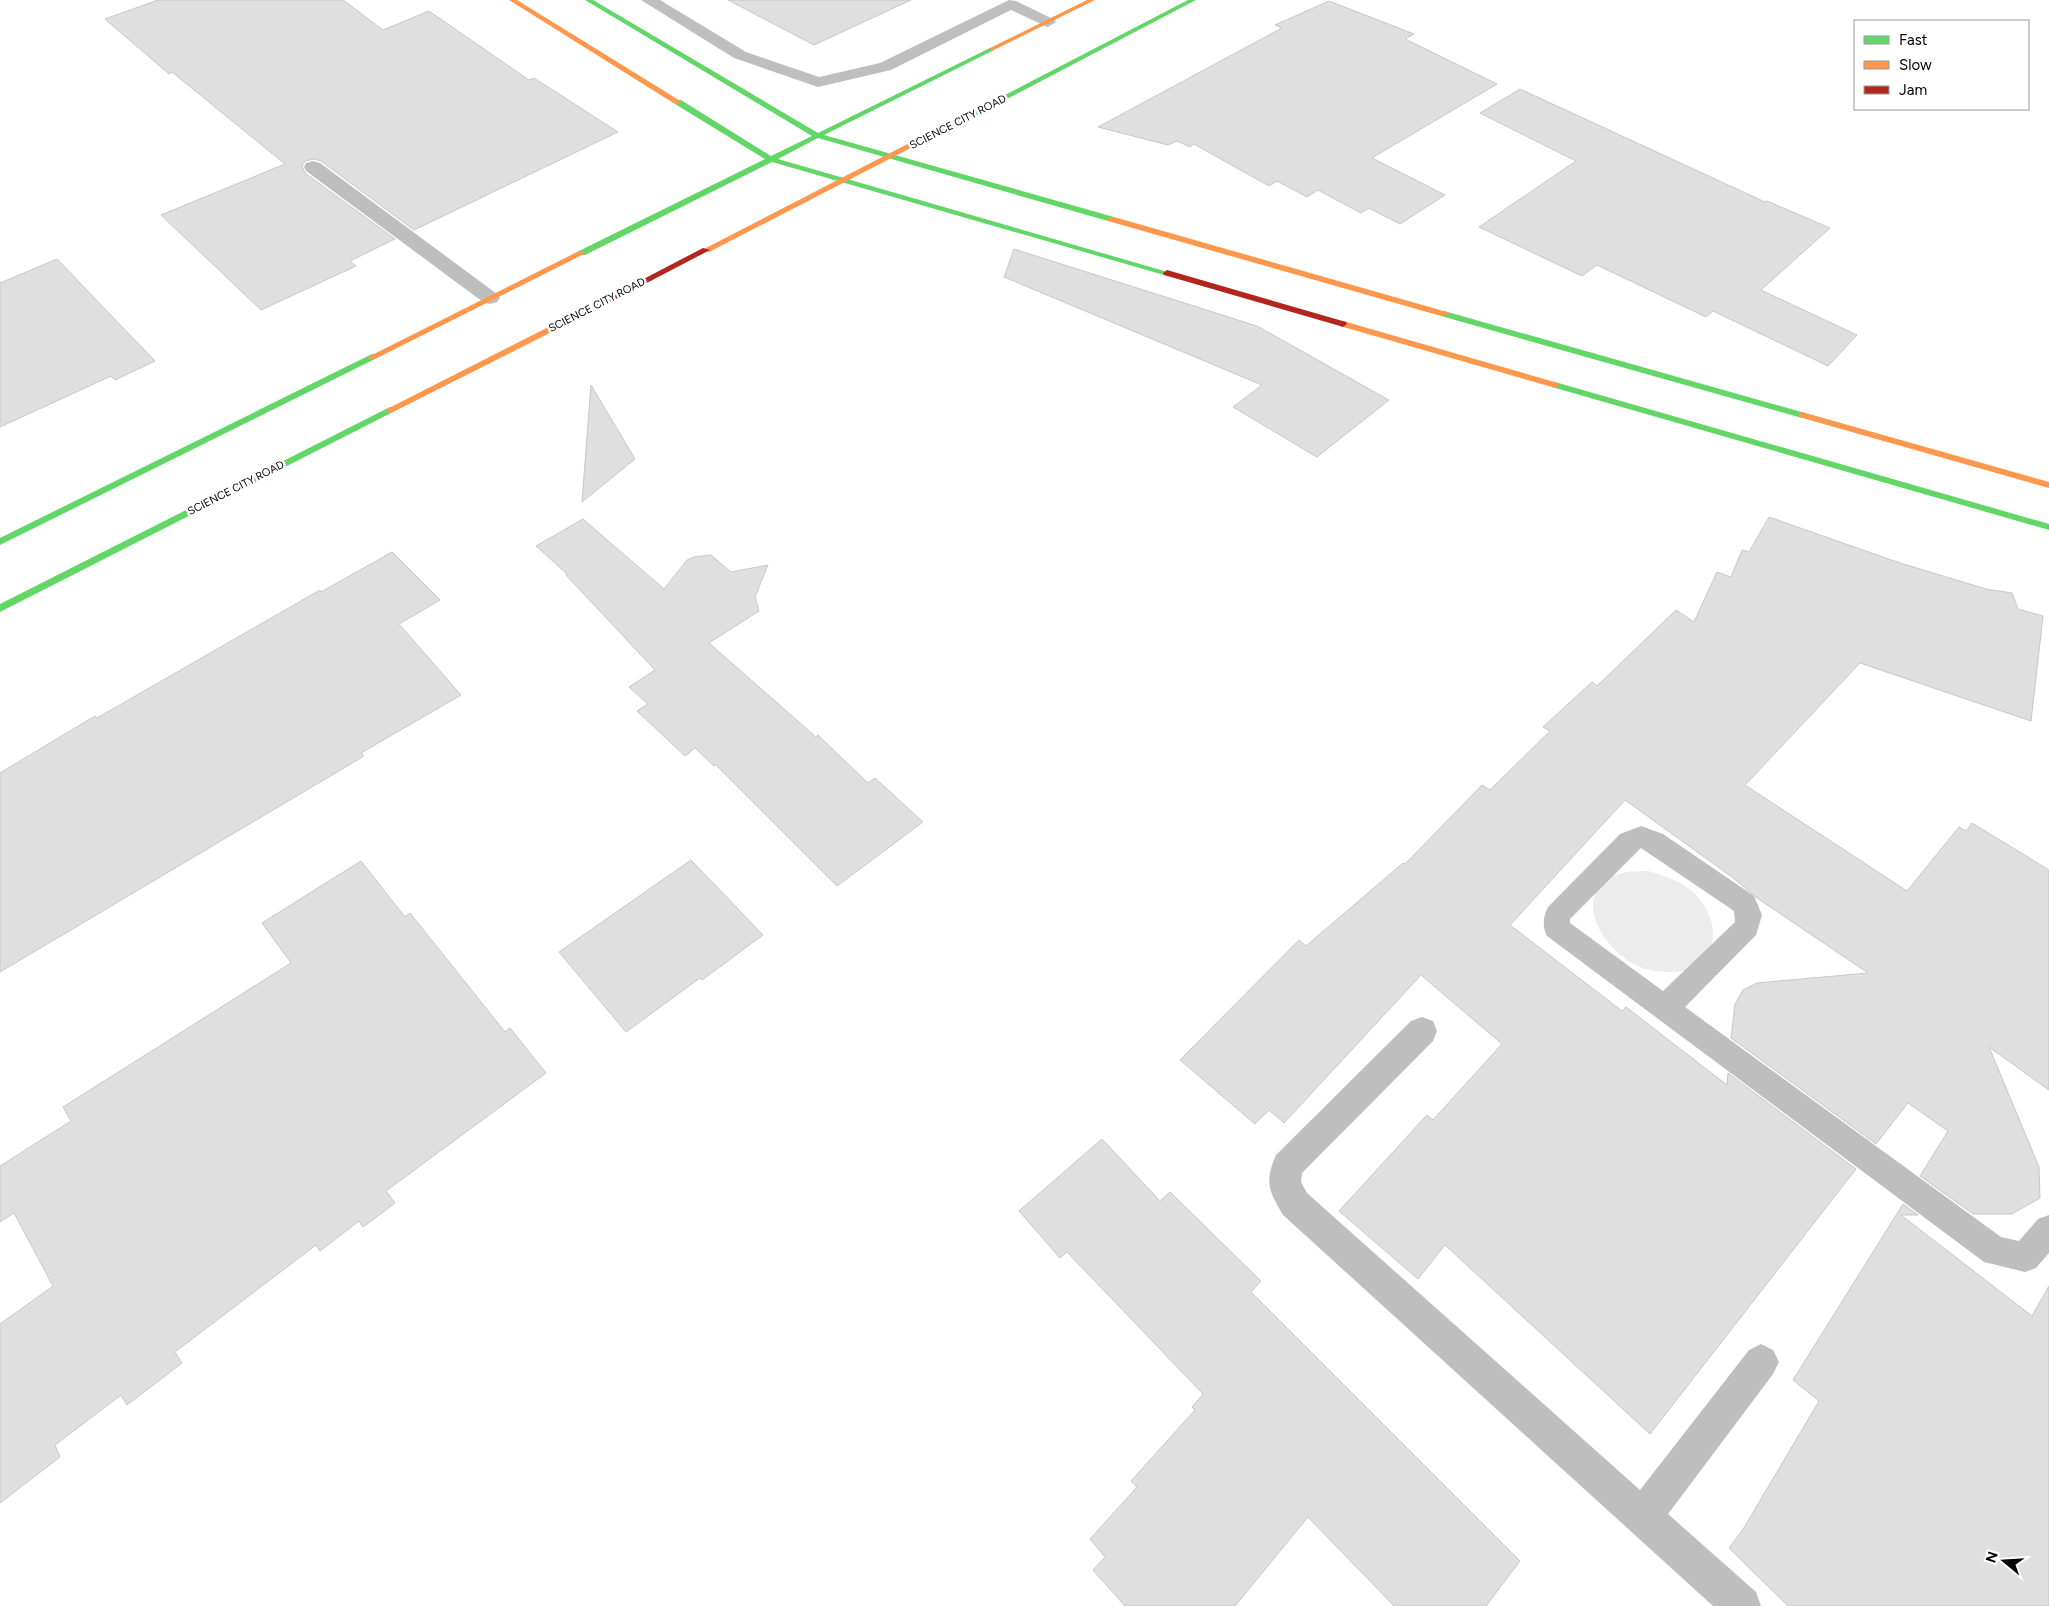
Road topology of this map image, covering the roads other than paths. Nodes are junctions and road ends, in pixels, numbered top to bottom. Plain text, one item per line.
1 (512, 0) edge
2 (588, 0) edge
3 (649, 0) edge
4 (1092, 0) edge
5 (1193, 0) edge
6 (1048, 22) junction
7 (818, 136) junction
8 (891, 156) junction
9 (772, 159) junction
10 (313, 167) dead end
11 (844, 180) junction
12 (490, 298) junction
13 (2049, 485) edge
14 (2049, 527) edge
15 (0, 542) edge
16 (0, 608) edge
17 (1666, 1007) junction
18 (1422, 1031) dead end
19 (2049, 1230) edge
20 (1761, 1362) dead end
21 (1643, 1516) junction
22 (1742, 1606) edge

1 - 9 street
2 - 7 street
3 - 6 lane
4 - 6 street
5 - 8 street, SCIENCE CITY ROAD
6 - 7 street
7 - 8 street
7 - 9 street
8 - 11 street, SCIENCE CITY ROAD
8 - 13 street
9 - 11 street
9 - 12 street
10 - 12 street
11 - 14 street
11 - 16 street, SCIENCE CITY ROAD
12 - 15 street
17 - 17 lane
17 - 19 lane
18 - 21 street
20 - 21 street
21 - 22 street

